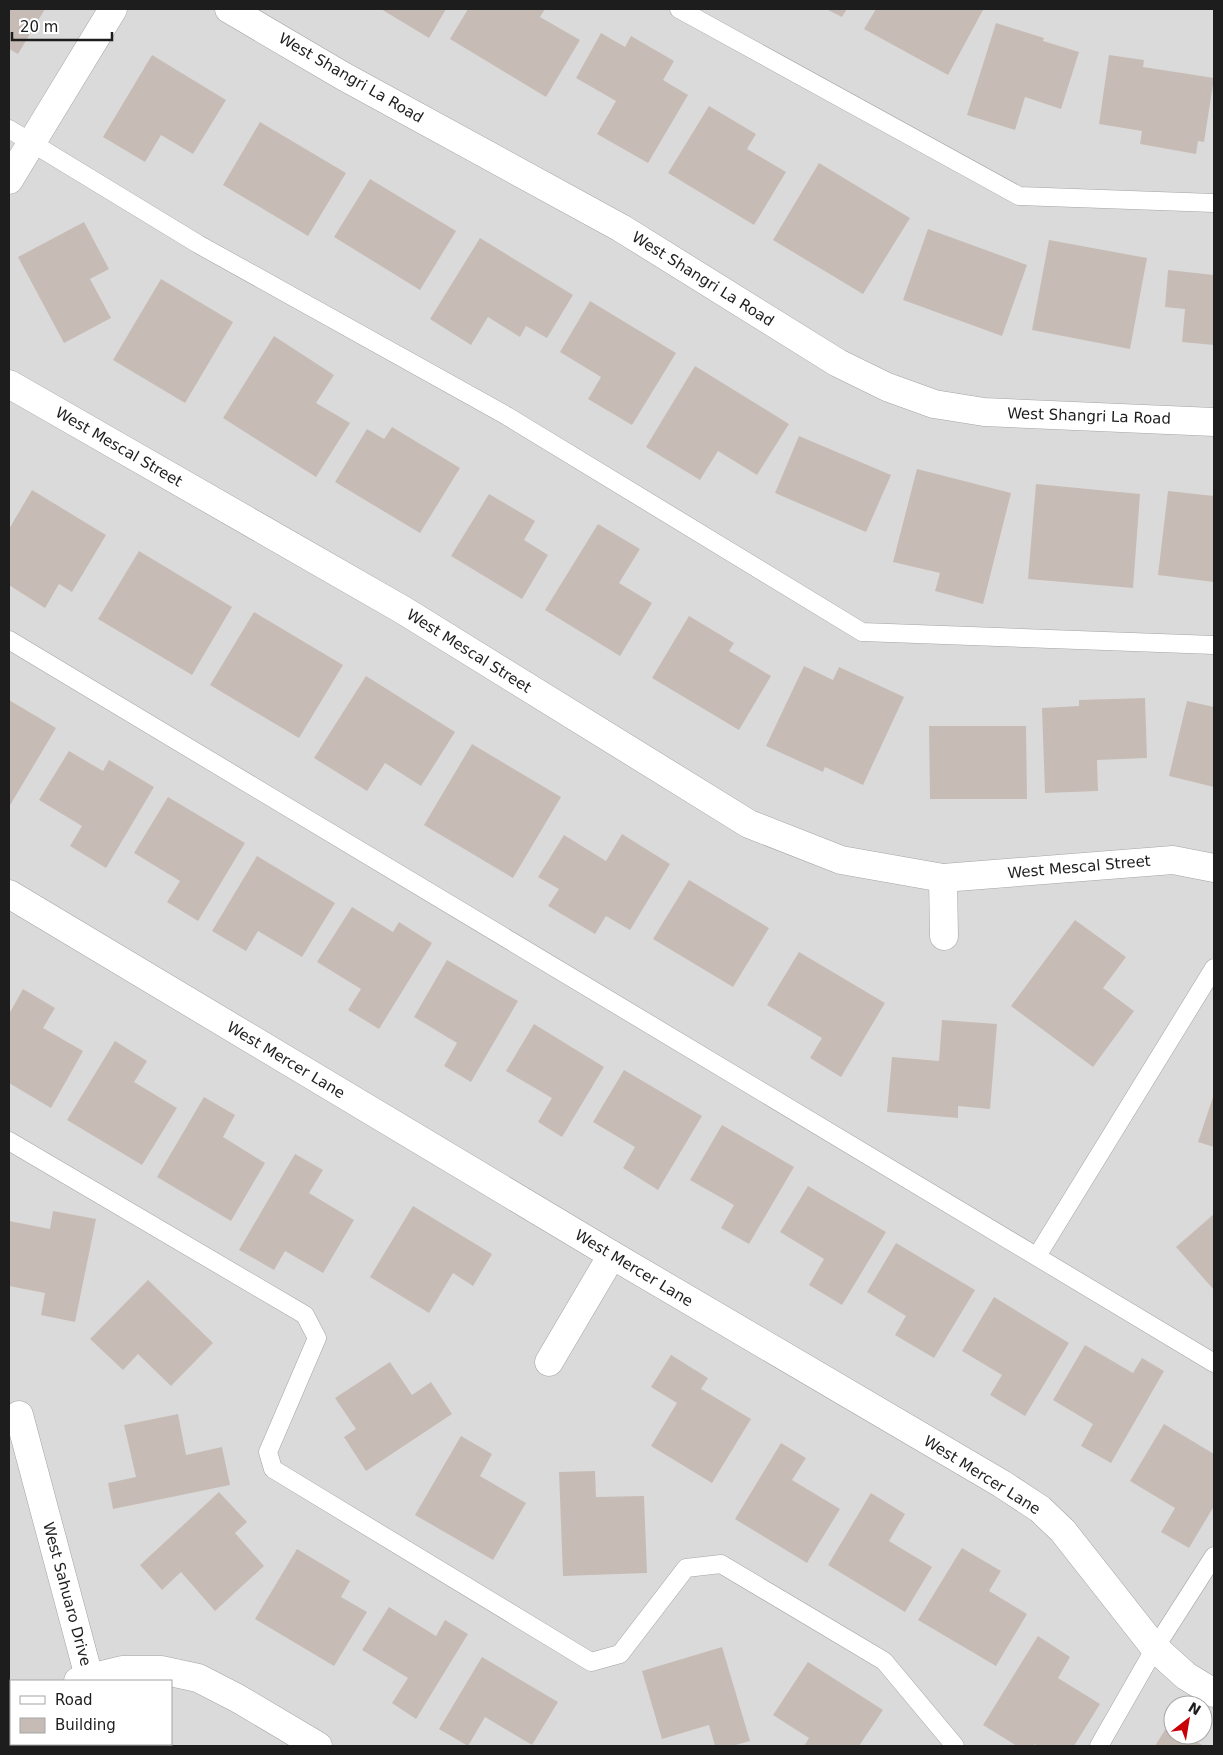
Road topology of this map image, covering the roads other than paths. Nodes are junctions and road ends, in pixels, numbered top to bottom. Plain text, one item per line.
1 (113, 9) edge
2 (229, 9) edge
3 (679, 9) edge
4 (20, 136) edge
5 (9, 180) edge
6 (1214, 203) edge
7 (9, 384) edge
8 (1214, 422) edge
9 (9, 640) edge
10 (1214, 645) edge
11 (1214, 868) edge
12 (943, 878) junction
13 (9, 894) edge
14 (944, 936) dead end
15 (1214, 968) edge
16 (9, 1141) edge
17 (612, 1255) junction
18 (1037, 1256) junction
19 (549, 1362) dead end
20 (1214, 1363) edge
21 (19, 1415) dead end
22 (1214, 1556) edge
23 (1155, 1648) junction
24 (83, 1679) edge
25 (1214, 1693) edge
26 (318, 1746) edge
27 (955, 1746) edge
28 (1099, 1746) edge

1 - 4 street
2 - 8 street, West Shangri La Road
3 - 6 lane
4 - 5 street
4 - 10 lane
7 - 12 street, West Mescal Street
9 - 18 lane
11 - 12 street, West Mescal Street
12 - 14 street
13 - 17 street, West Mercer Lane
15 - 18 lane
16 - 27 lane
17 - 19 street
17 - 23 street, West Mercer Lane
18 - 20 lane
21 - 24 street, West Sahuaro Drive
22 - 23 lane
23 - 25 street, West Mercer Lane
23 - 28 lane
24 - 26 street, West Sahuaro Drive

